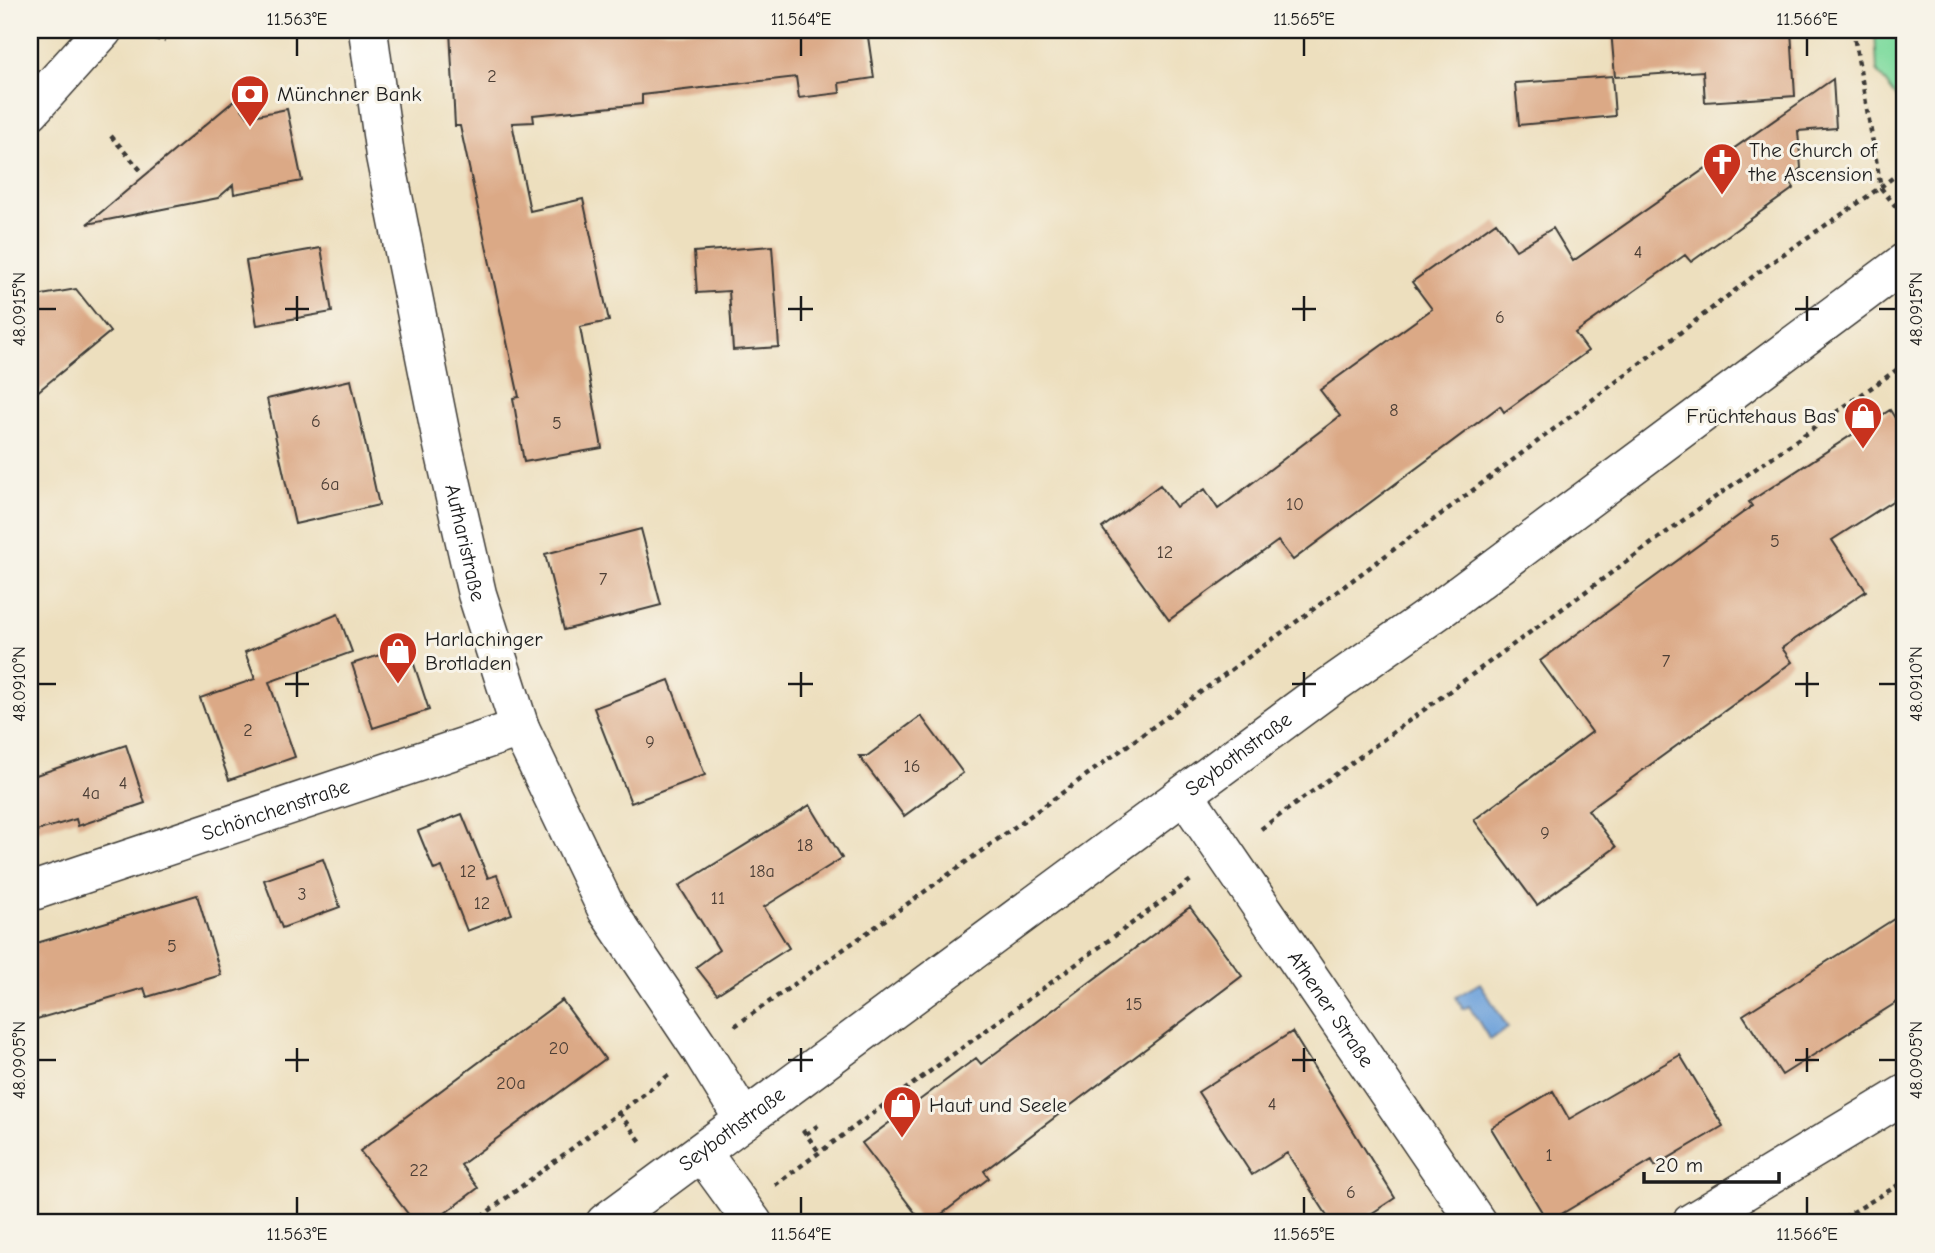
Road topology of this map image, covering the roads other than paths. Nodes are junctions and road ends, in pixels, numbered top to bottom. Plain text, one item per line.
1 (103, 30) edge
2 (368, 30) edge
3 (30, 111) edge
4 (1905, 262) edge
5 (520, 728) junction
6 (1185, 795) junction
7 (30, 892) edge
8 (1905, 1094) edge
9 (744, 1120) junction
10 (702, 1153) junction
11 (748, 1216) edge
12 (605, 1223) edge
13 (1477, 1223) edge
14 (1692, 1223) edge

1 - 3 street
2 - 5 street, Autharistraße
4 - 6 street, Seybothstraße
5 - 7 street, Schönchenstraße
5 - 9 street, Autharistraße
6 - 9 street, Seybothstraße
6 - 13 street, Athener Straße
8 - 14 street
9 - 10 street, Seybothstraße
10 - 11 street
10 - 12 street, Seybothstraße

